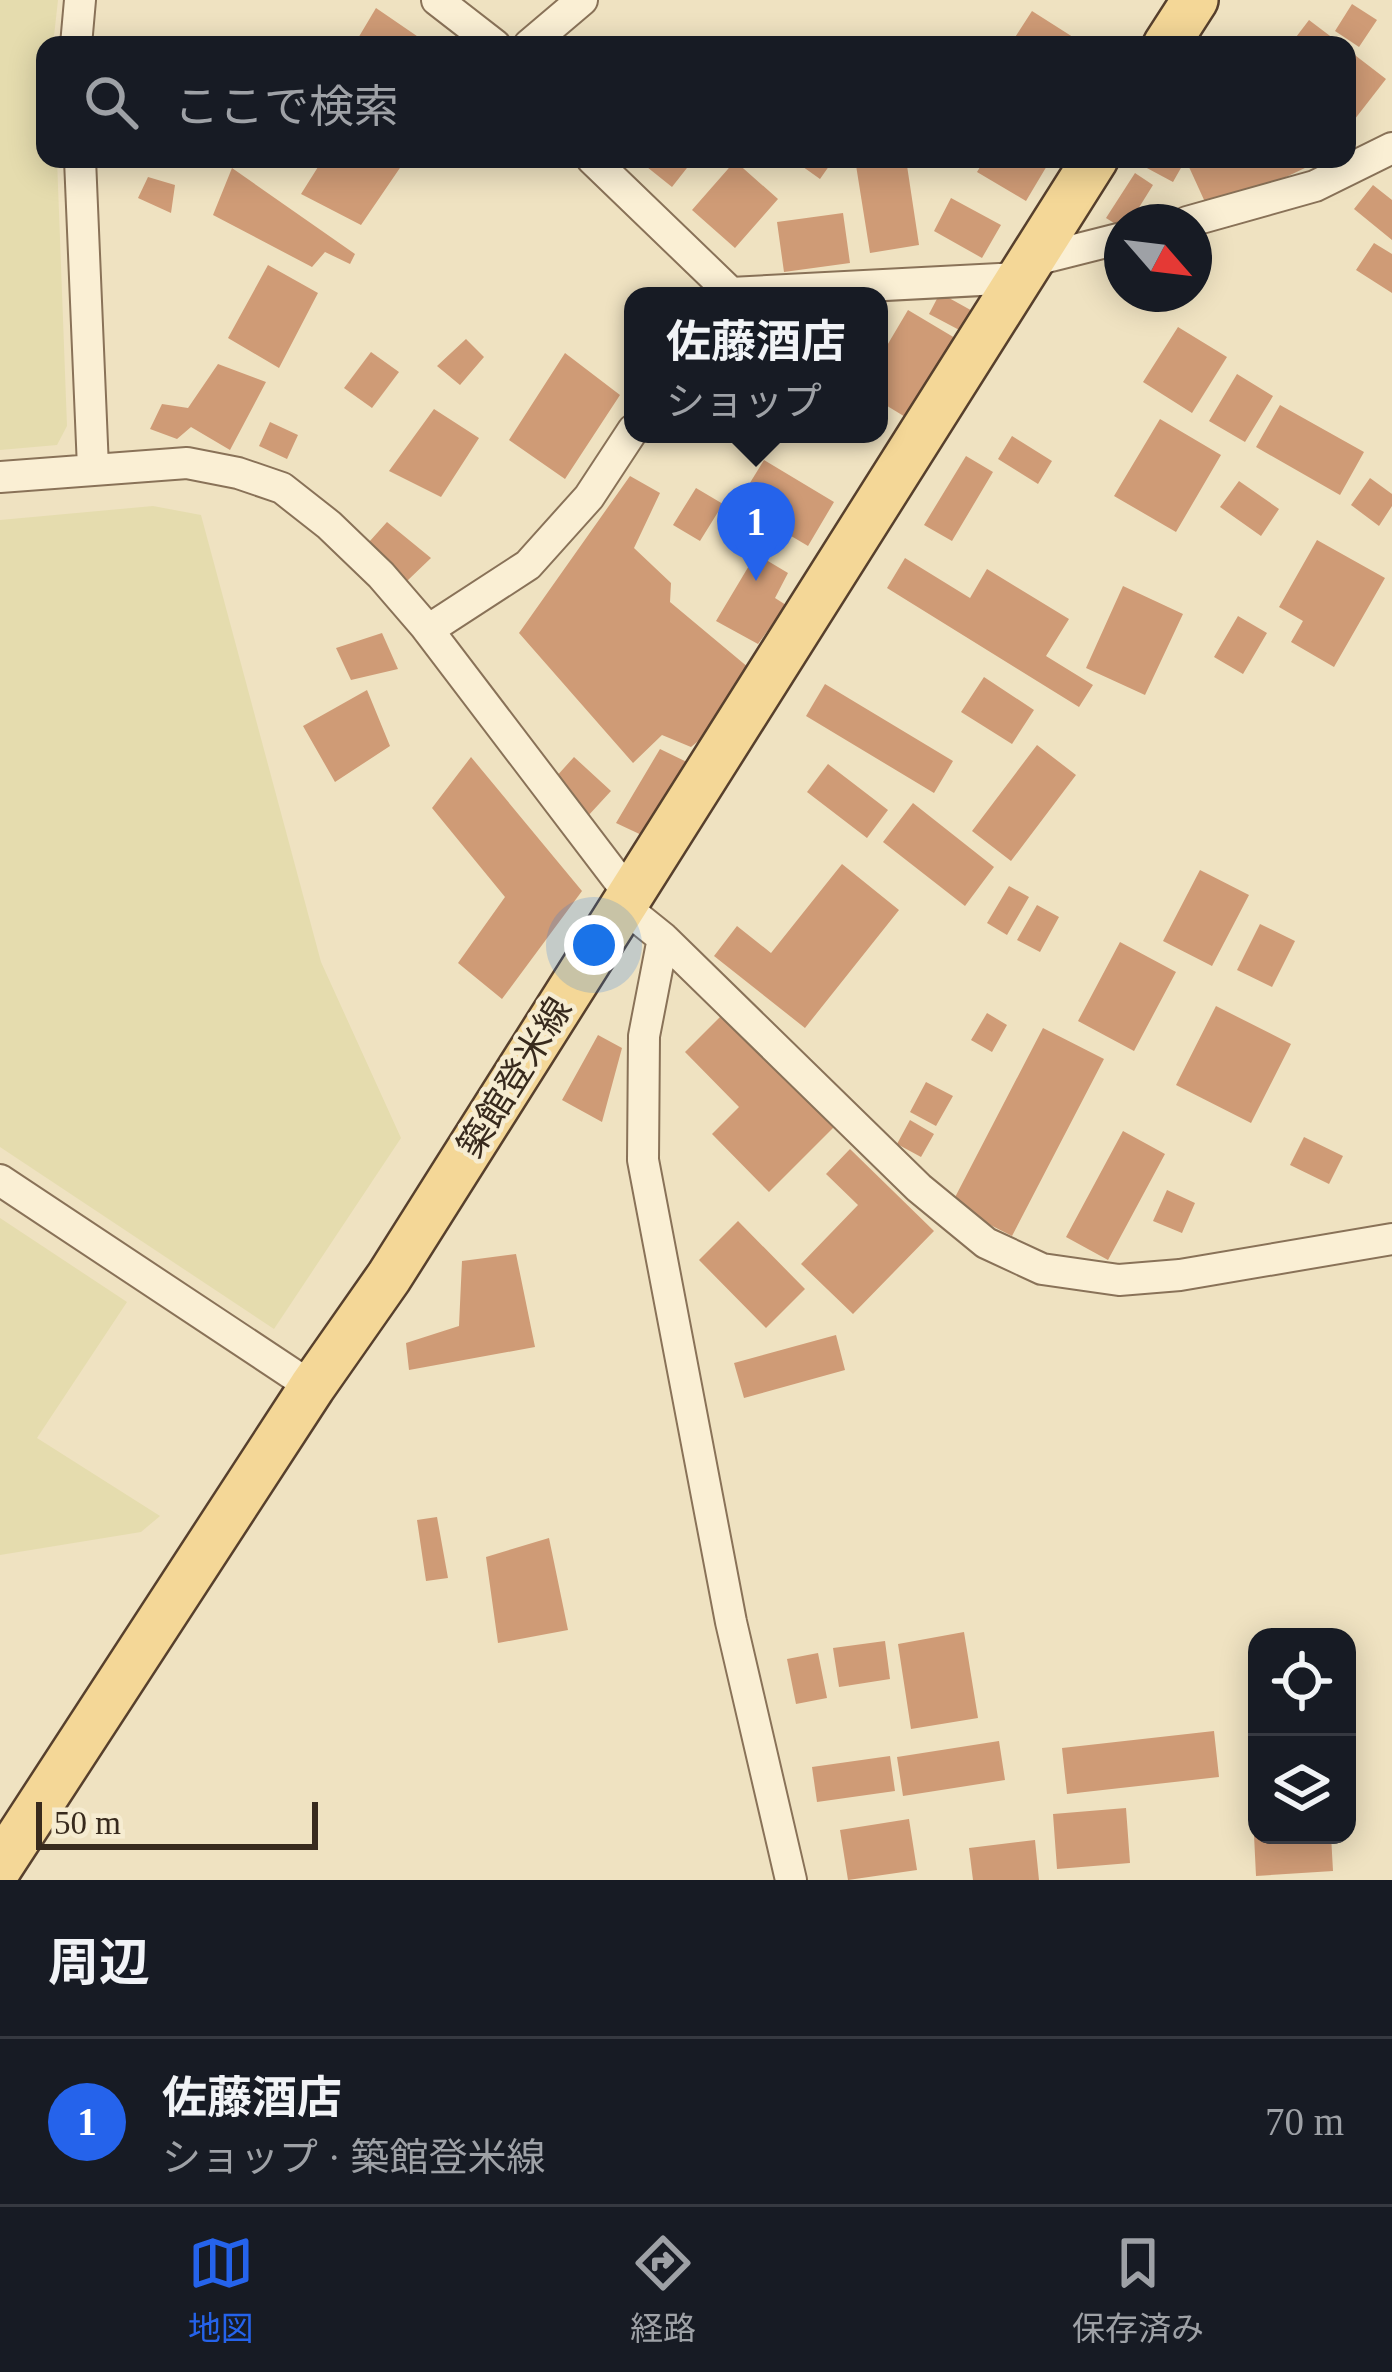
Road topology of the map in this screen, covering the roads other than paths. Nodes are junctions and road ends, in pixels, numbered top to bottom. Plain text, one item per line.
1 (80, 0) edge
2 (437, 0) edge
3 (582, 0) edge
4 (1195, 0) edge
5 (77, 36) edge
6 (483, 36) edge
7 (540, 36) edge
8 (1172, 36) edge
9 (1392, 148) edge
10 (1356, 166) edge
11 (80, 168) edge
12 (602, 168) edge
13 (1089, 168) edge
14 (1351, 168) edge
15 (1212, 215) edge
16 (1104, 244) edge
17 (1025, 270) junction
18 (724, 287) edge
19 (824, 287) edge
20 (624, 443) edge
21 (93, 469) junction
22 (0, 477) edge
23 (428, 630) junction
24 (626, 900) junction
25 (663, 938) junction
26 (0, 1180) edge
27 (1392, 1239) edge
28 (312, 1387) junction
29 (0, 1866) edge
30 (791, 1880) edge

1 - 5 street
2 - 6 street
3 - 7 street
4 - 8 main road
9 - 10 street
11 - 21 street
12 - 18 street
13 - 17 main road, 築館登米線
14 - 15 street
16 - 17 street
17 - 19 street
17 - 24 main road, 築館登米線
20 - 23 street
21 - 22 street
21 - 23 street
23 - 24 street
24 - 25 street
24 - 28 main road, 築館登米線
25 - 27 street
25 - 30 street
26 - 28 street
28 - 29 main road, 築館登米線

